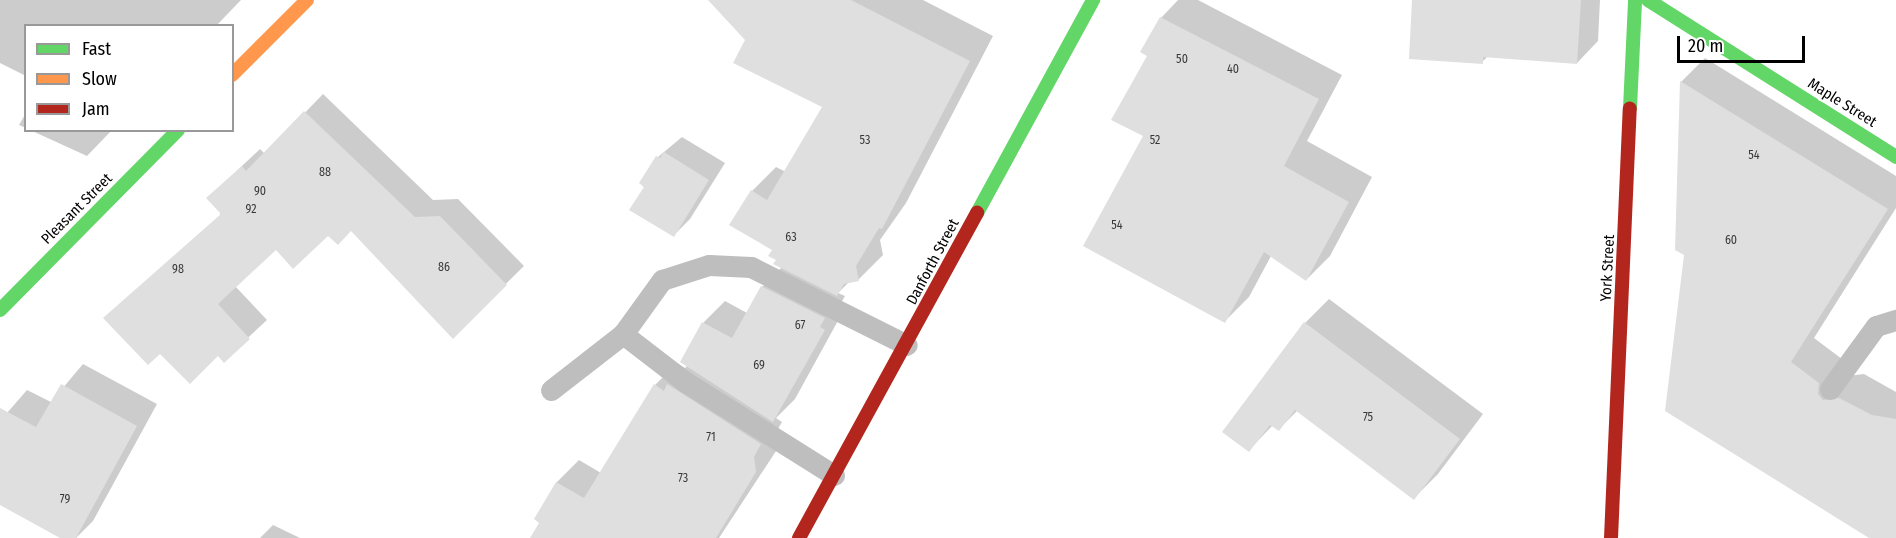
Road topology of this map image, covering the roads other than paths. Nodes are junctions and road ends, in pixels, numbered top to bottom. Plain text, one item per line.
1 (307, 0) edge
2 (1093, 0) edge
3 (1635, 0) edge
4 (1648, 0) edge
5 (234, 73) edge
6 (176, 132) edge
7 (1896, 157) edge
8 (0, 310) edge
9 (1896, 320) edge
10 (623, 334) junction
11 (907, 345) junction
12 (1830, 389) dead end
13 (551, 390) dead end
14 (834, 475) junction
15 (799, 538) edge
16 (1611, 538) edge

1 - 5 street
2 - 11 street, Danforth Street
3 - 16 street, York Street
4 - 7 street, Maple Street
6 - 8 street, Pleasant Street
9 - 12 lane
10 - 11 lane
10 - 13 lane
10 - 14 lane
11 - 14 street, Danforth Street
14 - 15 street, Danforth Street

